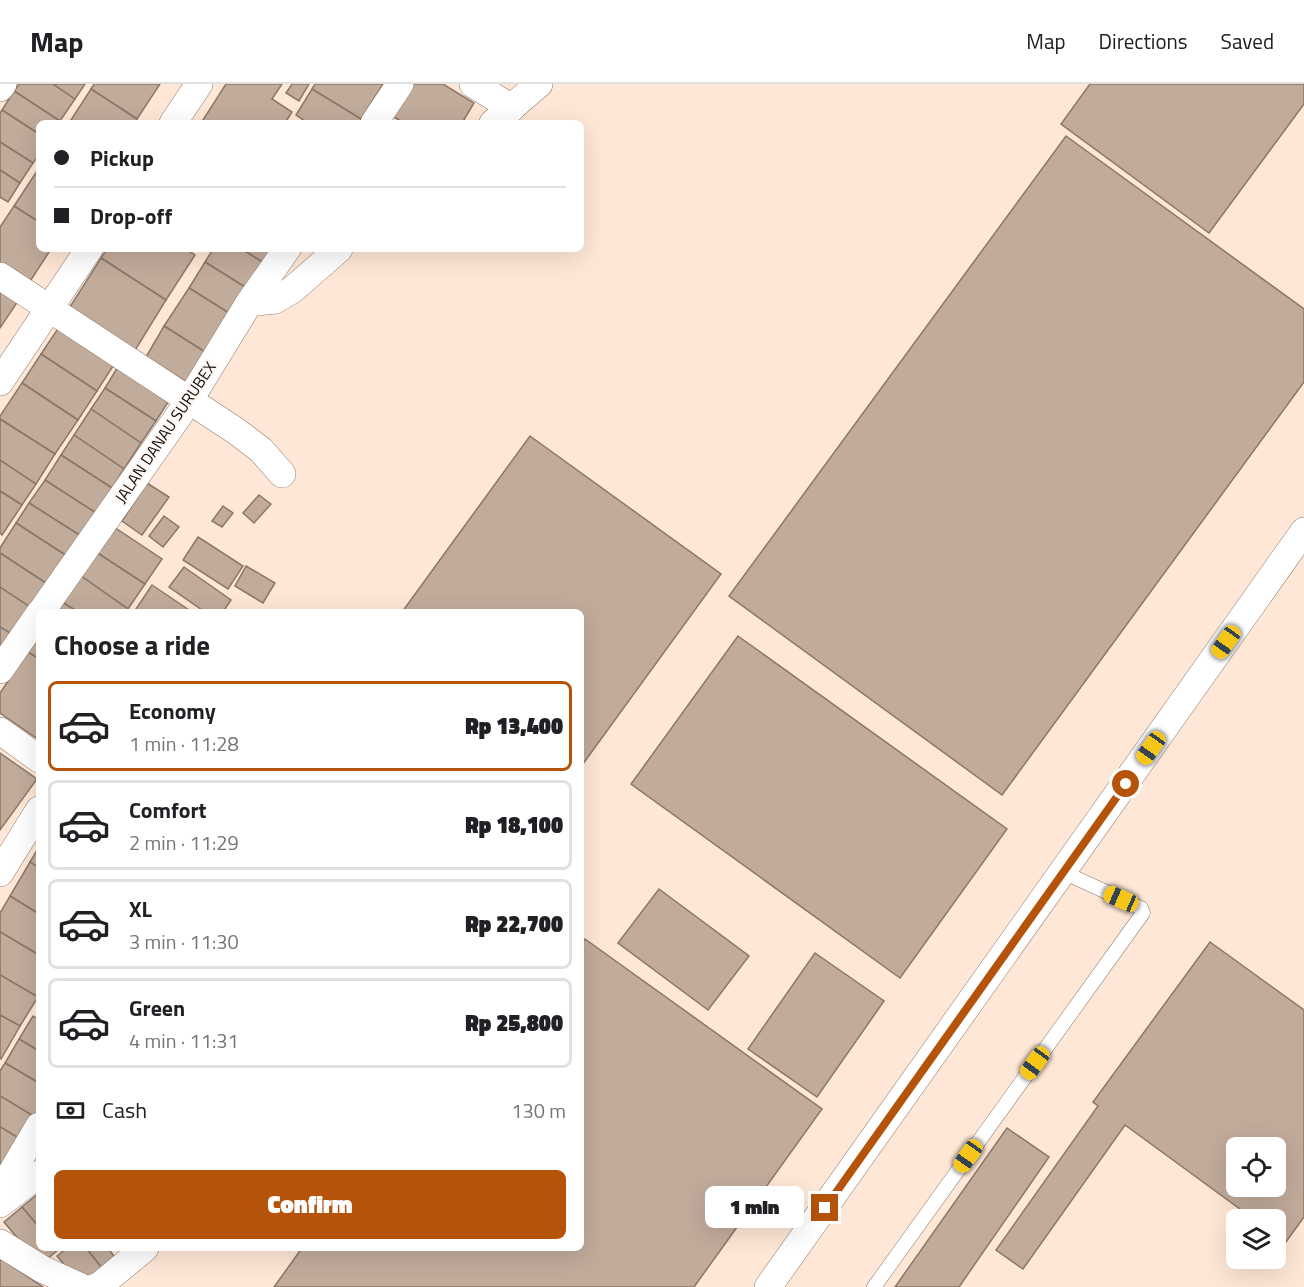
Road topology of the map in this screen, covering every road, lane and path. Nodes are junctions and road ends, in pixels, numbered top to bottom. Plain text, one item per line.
1 (3, 84) edge
2 (199, 84) edge
3 (400, 84) edge
4 (473, 84) edge
5 (538, 84) edge
6 (0, 88) edge
7 (502, 116) edge
8 (175, 120) edge
9 (376, 120) edge
10 (86, 252) edge
11 (285, 252) edge
12 (336, 252) edge
13 (0, 276) edge
14 (249, 303) junction
15 (49, 309) junction
16 (0, 382) edge
17 (189, 401) junction
18 (282, 474) dead end
19 (1303, 534) edge
20 (43, 609) edge
21 (36, 619) edge
22 (0, 670) edge
23 (0, 731) edge
24 (36, 757) edge
25 (36, 815) edge
26 (1063, 872) junction
27 (0, 873) edge
28 (36, 1131) edge
29 (36, 1176) edge
30 (0, 1192) edge
31 (0, 1204) edge
32 (0, 1243) edge
33 (141, 1251) edge
34 (81, 1287) edge
35 (95, 1287) edge
36 (768, 1287) edge
37 (874, 1287) edge

1 - 6 street
2 - 8 street
3 - 9 street
4 - 7 street
5 - 7 street
10 - 15 street
11 - 14 street, JALAN DANAU SURUBEX
12 - 14 street
13 - 15 street
14 - 17 street, JALAN DANAU SURUBEX
15 - 16 street
15 - 17 street
17 - 18 street
17 - 20 street, JALAN DANAU SURUBEX
19 - 26 street
21 - 22 street, JALAN DANAU SURUBEX
23 - 24 street
25 - 27 street
26 - 36 street
26 - 37 lane
28 - 30 street
29 - 31 street
32 - 34 street
33 - 35 street

